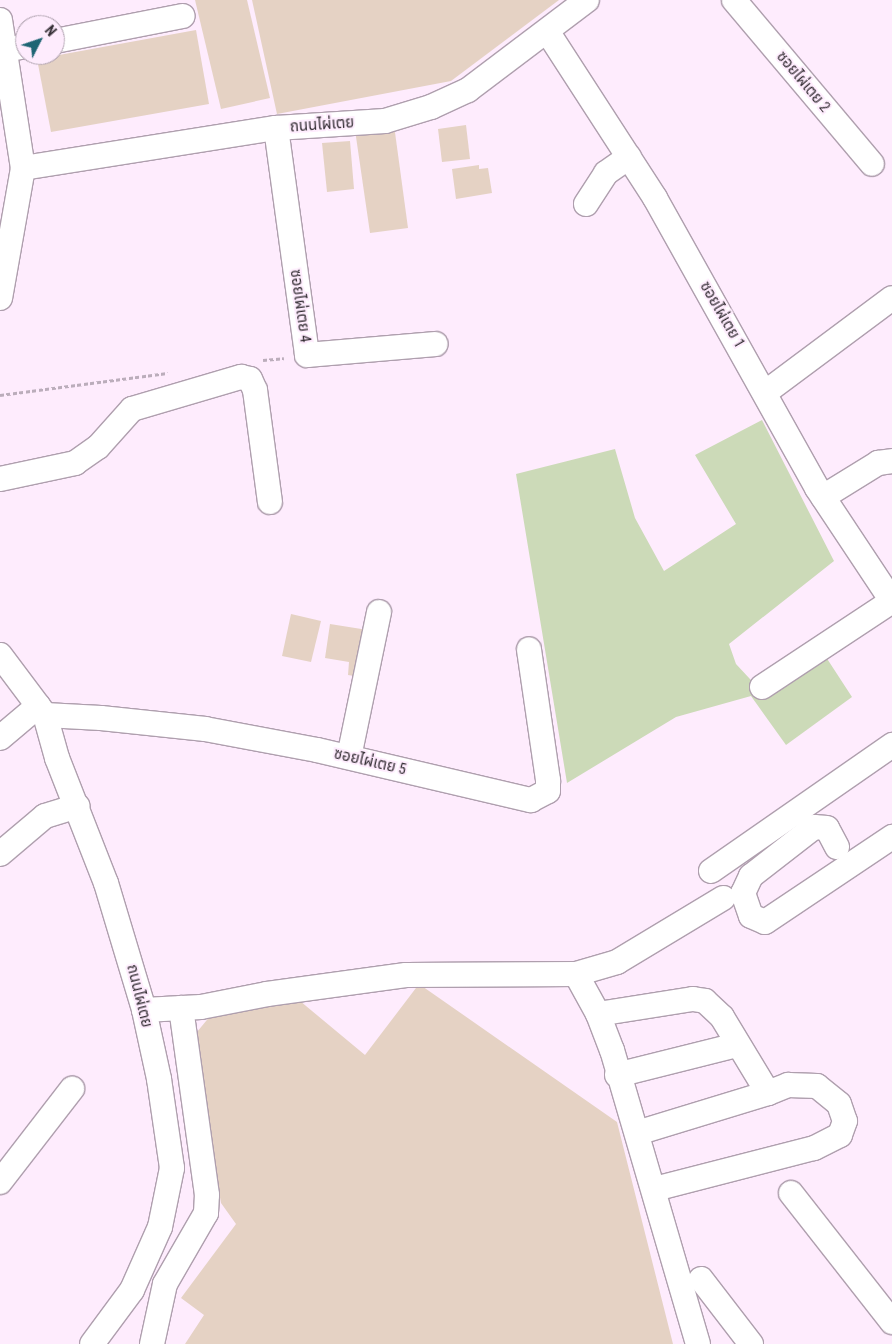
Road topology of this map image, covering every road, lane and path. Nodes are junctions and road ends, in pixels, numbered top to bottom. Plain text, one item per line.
1 (587, 0) edge
2 (734, 0) edge
3 (183, 16) dead end
4 (0, 20) edge
5 (547, 31) junction
6 (65, 39) edge
7 (15, 48) edge
8 (16, 65) edge
9 (276, 128) junction
10 (629, 157) junction
11 (872, 164) dead end
12 (23, 168) junction
13 (586, 204) dead end
14 (5, 240) edge
15 (0, 298) edge
16 (892, 298) edge
17 (436, 344) dead end
18 (307, 355) junction
19 (257, 361) dead end
20 (178, 371) dead end
21 (766, 392) junction
22 (0, 394) edge
23 (892, 461) edge
24 (0, 479) edge
25 (822, 497) junction
26 (270, 502) dead end
27 (891, 597) edge
28 (379, 612) dead end
29 (529, 649) dead end
30 (0, 655) edge
31 (762, 687) dead end
32 (41, 711) junction
33 (0, 738) edge
34 (892, 744) edge
35 (349, 757) junction
36 (77, 806) junction
37 (892, 837) edge
38 (837, 847) dead end
39 (0, 854) edge
40 (711, 871) dead end
41 (723, 898) dead end
42 (576, 974) junction
43 (181, 1008) junction
44 (144, 1010) junction
45 (598, 1014) junction
46 (736, 1045) junction
47 (617, 1075) junction
48 (72, 1089) dead end
49 (768, 1093) junction
50 (637, 1133) junction
51 (0, 1182) edge
52 (654, 1189) junction
53 (791, 1193) dead end
54 (701, 1279) dead end
55 (892, 1322) edge
56 (92, 1344) edge
57 (152, 1344) edge
58 (698, 1344) edge
59 (751, 1344) edge

1 - 5 street, ถนนไผ่เตย
2 - 11 street, ซอยไผ่เตย 2
3 - 6 street
4 - 7 street
5 - 9 street, ถนนไผ่เตย
5 - 10 street, ซอยไผ่เตย 1
8 - 12 street
9 - 12 street, ถนนไผ่เตย
9 - 18 street, ซอยไผ่เตย 4
10 - 13 street
10 - 21 street, ซอยไผ่เตย 1
12 - 14 street
14 - 15 street
16 - 21 street
17 - 18 street, ซอยไผ่เตย 4
18 - 19 path
20 - 22 path
21 - 25 street, ซอยไผ่เตย 1
23 - 25 street
24 - 26 street
25 - 27 street, ซอยไผ่เตย 1
27 - 31 street
28 - 35 street
29 - 35 street, ซอยไผ่เตย 5
30 - 32 street, ถนนไผ่เตย
32 - 33 street
32 - 35 street, ซอยไผ่เตย 5
32 - 36 street, ถนนไผ่เตย
34 - 40 street
36 - 39 street
36 - 44 street, ถนนไผ่เตย
37 - 38 street
41 - 42 street
42 - 43 street
42 - 45 street
43 - 44 street
43 - 57 street
44 - 56 street, ถนนไผ่เตย
45 - 46 street
45 - 47 street
46 - 47 street
46 - 49 street
47 - 50 street
48 - 51 street
49 - 50 street
49 - 52 street
50 - 52 street
52 - 58 street
53 - 55 street
54 - 59 street

